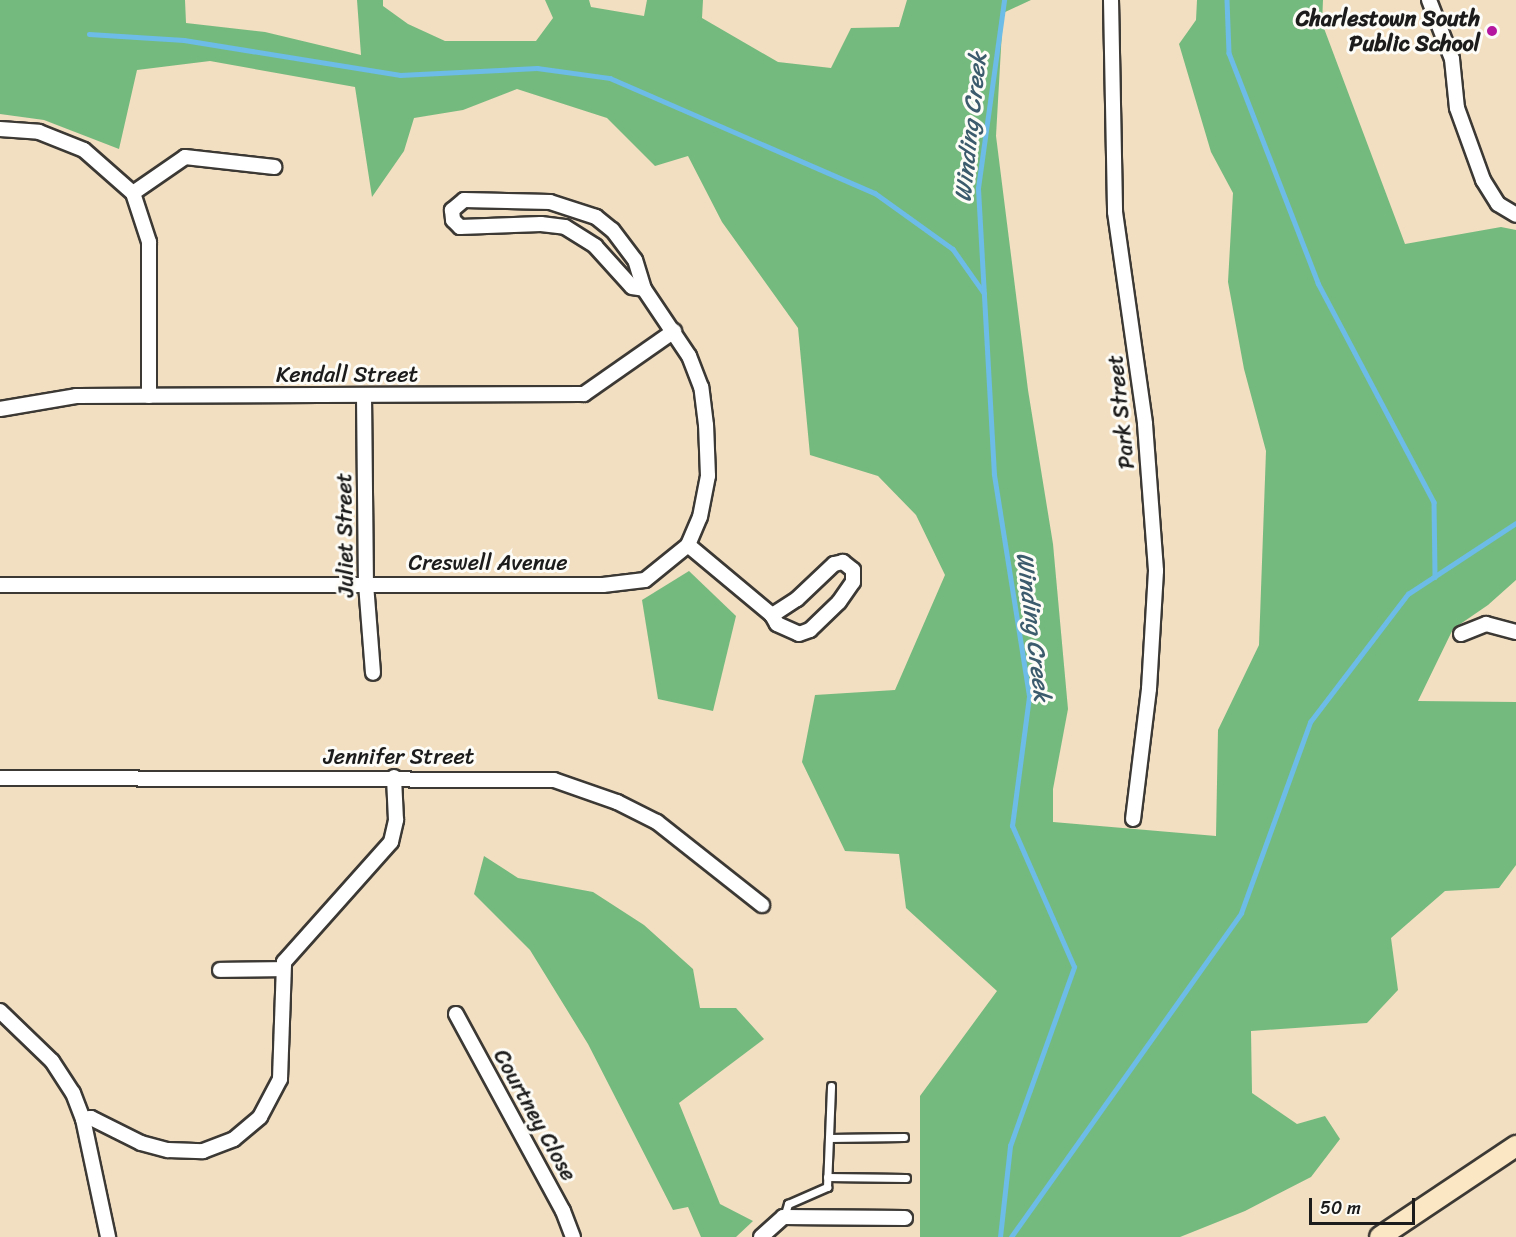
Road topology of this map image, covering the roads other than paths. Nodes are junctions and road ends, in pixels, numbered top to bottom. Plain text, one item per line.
1 (1111, 0) edge
2 (1429, 0) edge
3 (0, 129) edge
4 (274, 167) dead end
5 (133, 193) junction
6 (1516, 215) edge
7 (644, 289) junction
8 (675, 331) junction
9 (149, 396) junction
10 (364, 396) junction
11 (0, 409) edge
12 (688, 545) junction
13 (366, 584) junction
14 (0, 585) edge
15 (772, 615) junction
16 (1516, 632) edge
17 (1461, 634) dead end
18 (373, 673) dead end
19 (394, 777) junction
20 (0, 778) edge
21 (1133, 819) dead end
22 (762, 904) dead end
23 (283, 969) junction
24 (220, 970) dead end
25 (0, 1011) edge
26 (456, 1014) dead end
27 (831, 1086) dead end
28 (83, 1119) junction
29 (904, 1137) dead end
30 (828, 1138) junction
31 (1516, 1146) edge
32 (827, 1178) junction
33 (906, 1178) dead end
34 (783, 1217) junction
35 (905, 1218) dead end
36 (108, 1237) edge
37 (573, 1237) edge
38 (760, 1237) edge
39 (1380, 1237) edge

1 - 21 street, Park Street
2 - 6 street
3 - 5 street
4 - 5 street
5 - 9 street
7 - 7 street, Creswell Avenue
7 - 8 street, Creswell Avenue
8 - 10 street, Kendall Street
8 - 12 street, Creswell Avenue
9 - 10 street, Kendall Street
9 - 11 street, Kendall Street
10 - 13 street, Juliet Street
12 - 13 street, Creswell Avenue
12 - 15 street
13 - 14 street, Creswell Avenue
13 - 18 street, Juliet Street
15 - 15 street
16 - 17 street
19 - 20 street, Jennifer Street
19 - 22 street, Jennifer Street
19 - 23 street
23 - 24 street
23 - 28 street
25 - 28 street
26 - 37 street, Courtney Close
27 - 30 lane
28 - 36 street
29 - 30 lane
30 - 32 lane
31 - 39 street
32 - 33 lane
32 - 34 lane
34 - 35 street
34 - 38 street

